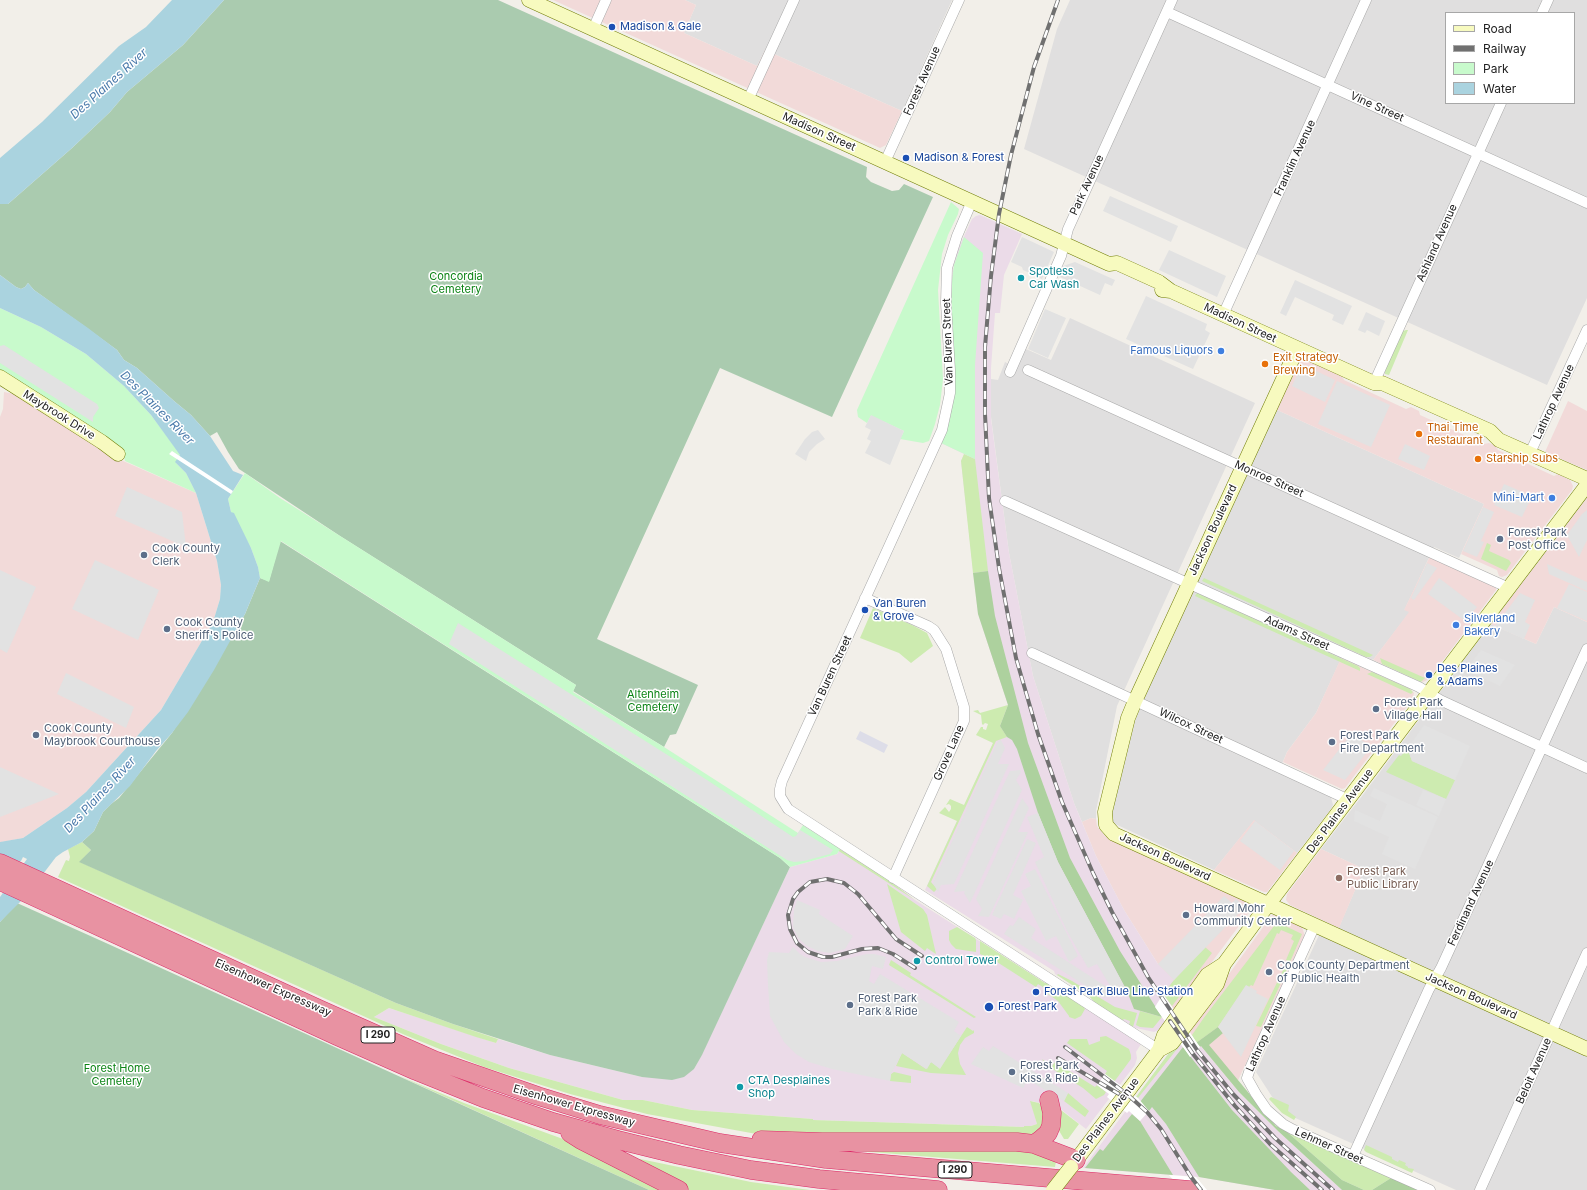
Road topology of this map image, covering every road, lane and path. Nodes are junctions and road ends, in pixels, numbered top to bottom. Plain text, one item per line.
1 (529, 0) edge
2 (606, 0) edge
3 (794, 0) edge
4 (958, 0) edge
5 (1172, 0) edge
6 (1366, 0) edge
7 (1548, 0) edge
8 (1167, 12) junction
9 (1542, 12) edge
10 (593, 29) junction
11 (1328, 85) junction
12 (748, 100) junction
13 (1501, 104) edge
14 (1478, 153) junction
15 (885, 162) junction
16 (972, 202) junction
17 (1587, 203) edge
18 (1064, 243) junction
19 (1223, 315) junction
20 (1587, 330) edge
21 (1297, 349) junction
22 (1028, 370) dead end
23 (1010, 372) dead end
24 (0, 377) edge
25 (1374, 384) junction
26 (118, 454) dead end
27 (1530, 454) junction
28 (1242, 467) junction
29 (1587, 479) edge
30 (1587, 485) edge
31 (1005, 501) dead end
32 (1189, 584) junction
33 (1509, 588) junction
34 (865, 598) junction
35 (1587, 649) edge
36 (1032, 654) dead end
37 (1429, 694) junction
38 (1135, 701) junction
39 (1542, 748) junction
40 (1587, 768) edge
41 (1349, 800) junction
42 (0, 863) edge
43 (893, 878) junction
44 (0, 881) edge
45 (47, 893) junction
46 (1269, 904) junction
47 (1316, 925) junction
48 (1587, 953) edge
49 (1435, 980) junction
50 (1551, 1032) junction
51 (1587, 1049) edge
52 (1159, 1050) junction
53 (1247, 1078) joint
54 (1049, 1100) dead end
55 (553, 1122) junction
56 (720, 1143) junction
57 (1034, 1144) junction
58 (1353, 1156) junction
59 (1074, 1164) junction
60 (679, 1190) edge
61 (938, 1190) edge
62 (1053, 1190) edge
63 (1190, 1190) edge
64 (1430, 1190) edge
65 (1480, 1190) edge

1 - 10 main road, Madison Street
2 - 10 street
3 - 12 street
4 - 15 street, Forest Avenue
5 - 8 street, Park Avenue
6 - 11 street, Franklin Avenue
7 - 9 street
8 - 11 street, Vine Street
8 - 18 street, Park Avenue
10 - 12 main road, Madison Street
11 - 14 street, Vine Street
11 - 19 street, Franklin Avenue
12 - 15 main road, Madison Street
13 - 14 street, Ashland Avenue
14 - 17 street, Vine Street
14 - 25 street, Ashland Avenue
15 - 16 main road, Madison Street
16 - 18 main road, Madison Street
16 - 34 street, Van Buren Street
18 - 19 main road, Madison Street
18 - 23 street, Park Avenue
19 - 21 main road, Madison Street
20 - 27 street, Lathrop Avenue
21 - 25 main road, Madison Street
21 - 28 main road, Jackson Boulevard
22 - 28 street, Monroe Street
24 - 26 main road, Maybrook Drive
25 - 27 main road, Madison Street
27 - 29 main road, Madison Street
28 - 32 main road, Jackson Boulevard
28 - 33 street, Monroe Street
30 - 33 main road, Des Plaines Avenue
31 - 32 street, Adams Street
32 - 37 street, Adams Street
32 - 38 main road, Jackson Boulevard
33 - 37 main road, Des Plaines Avenue
34 - 43 street, Grove Lane
34 - 43 street, Van Buren Street
35 - 39 street, Ferdinand Avenue
36 - 38 street, Wilcox Street
37 - 39 street, Adams Street
37 - 41 main road, Des Plaines Avenue
38 - 41 street, Wilcox Street
38 - 46 main road, Jackson Boulevard
39 - 40 street, Adams Street
39 - 49 street, Ferdinand Avenue
41 - 46 main road, Des Plaines Avenue
42 - 45 highway, Eisenhower Expressway / I 290
43 - 52 street, Van Buren Street
44 - 45 highway, Eisenhower Expressway / I 290
45 - 55 highway, Eisenhower Expressway / I 290
45 - 56 highway, Eisenhower Expressway / I 290
46 - 47 main road, Jackson Boulevard
46 - 52 main road, Des Plaines Avenue
47 - 49 main road, Jackson Boulevard
47 - 53 street, Lathrop Avenue
48 - 50 street, Beloit Avenue
49 - 50 main road, Jackson Boulevard
49 - 58 street, Ferdinand Avenue
50 - 51 main road, Jackson Boulevard
50 - 65 street, Beloit Avenue
52 - 59 main road, Des Plaines Avenue
53 - 58 street, Lehmer Street
54 - 57 highway
55 - 60 highway
55 - 61 highway, Eisenhower Expressway / I 290
56 - 57 highway
56 - 63 highway, Eisenhower Expressway / I 290
57 - 59 highway
58 - 64 street, Lehmer Street
59 - 62 main road, Des Plaines Avenue, bridge

